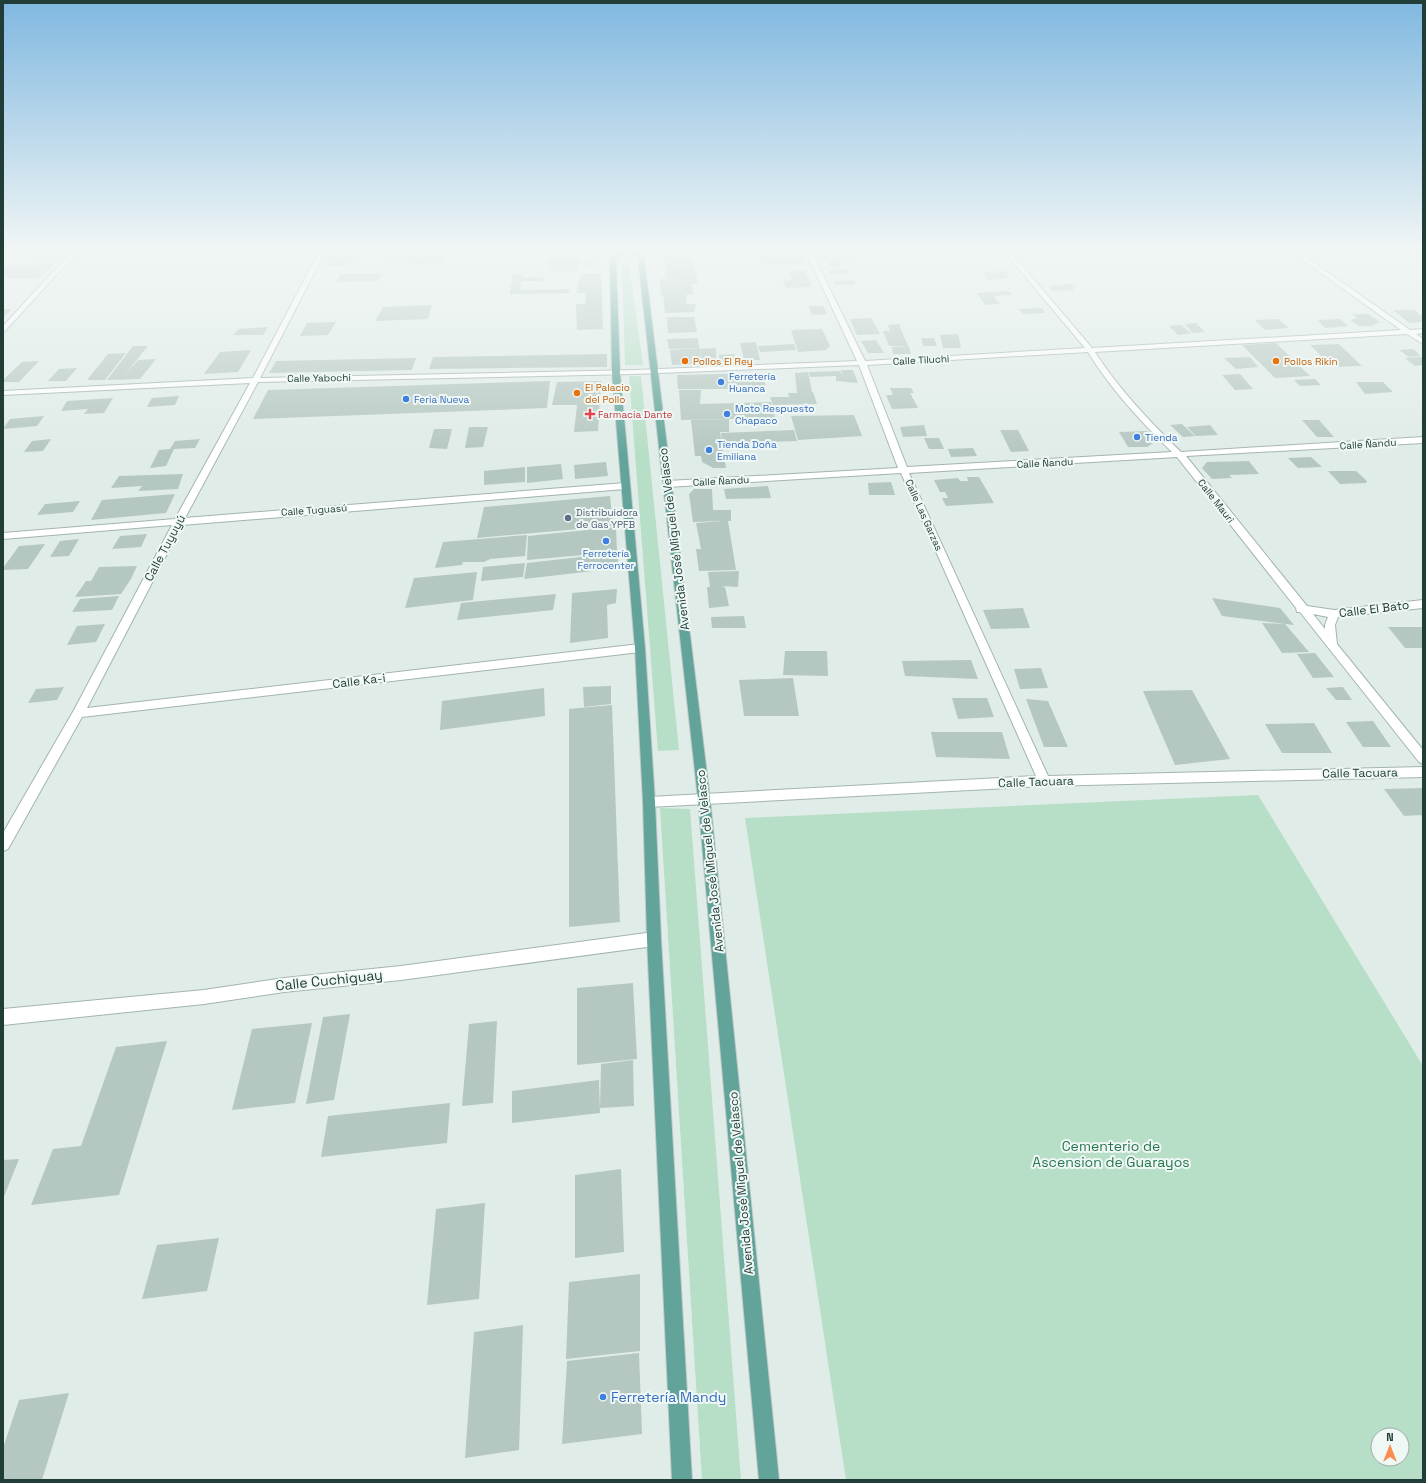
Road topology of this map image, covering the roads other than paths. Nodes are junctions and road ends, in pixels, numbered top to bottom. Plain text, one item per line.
1 (15, 317) edge
2 (288, 317) edge
3 (615, 317) edge
4 (649, 317) edge
5 (840, 317) edge
6 (1062, 317) edge
7 (1388, 317) edge
8 (3, 330) edge
9 (1423, 330) edge
10 (1408, 331) junction
11 (1423, 342) edge
12 (1091, 351) junction
13 (862, 363) junction
14 (635, 372) joint
15 (655, 372) junction
16 (616, 373) junction
17 (256, 380) junction
18 (3, 393) edge
19 (1423, 440) edge
20 (1180, 455) junction
21 (904, 471) junction
22 (667, 484) junction
23 (625, 486) junction
24 (179, 521) junction
25 (3, 536) edge
26 (1423, 604) edge
27 (1301, 609) junction
28 (1334, 614) junction
29 (1332, 644) junction
30 (640, 648) junction
31 (78, 713) junction
32 (1423, 759) edge
33 (1423, 772) edge
34 (1044, 781) junction
35 (704, 799) junction
36 (649, 802) junction
37 (3, 845) edge
38 (654, 939) junction
39 (3, 1017) edge
40 (682, 1480) edge
41 (769, 1480) edge

1 - 8 street
2 - 17 street, Calle Tuyuyú
3 - 16 main road
4 - 15 main road, Avenida José Miguel de Velasco
5 - 13 street, Calle Las Garzas
6 - 12 street, Calle Mauri
7 - 10 street
9 - 10 street, Calle Tiluchi
10 - 11 street
10 - 12 street, Calle Tiluchi
12 - 13 street, Calle Tiluchi
12 - 20 street, Calle Mauri
13 - 15 street, Calle Tiluchi
13 - 21 street, Calle Las Garzas
14 - 15 street, Calle Tiluchi
14 - 16 street, Calle Yabochi
15 - 22 main road, Avenida José Miguel de Velasco
16 - 17 street, Calle Yabochi
16 - 23 main road
17 - 18 street, Calle Yabochi
17 - 24 street, Calle Tuyuyú
19 - 20 street, Calle Ñandu
20 - 21 street, Calle Ñandu
20 - 27 street, Calle Mauri
21 - 22 street, Calle Ñandu
21 - 34 street, Calle Las Garzas
22 - 35 main road, Avenida José Miguel de Velasco
23 - 24 street, Calle Tuguasú
23 - 30 main road
24 - 25 street, Calle Tuguasú
24 - 31 street, Calle Tuyuyú
26 - 28 street, Calle El Bato
27 - 28 street, Calle El Bato
27 - 29 street, Calle Mauri
28 - 29 street
29 - 32 street, Calle Mauri
30 - 31 street, Calle Ka-i
30 - 36 main road
31 - 37 street, Calle Tuyuyú
33 - 34 street, Calle Tacuara
34 - 35 street, Calle Tacuara
35 - 36 street, Calle Tacuara
35 - 41 main road, Avenida José Miguel de Velasco
36 - 38 main road
38 - 39 street, Calle Cuchiguay
38 - 40 main road

